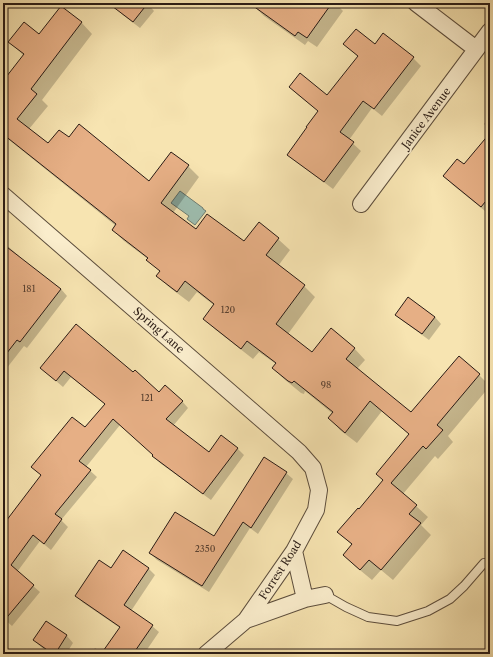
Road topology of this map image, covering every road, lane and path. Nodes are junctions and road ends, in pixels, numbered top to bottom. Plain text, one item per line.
1 (416, 3) edge
2 (490, 31) edge
3 (476, 50) junction
4 (3, 195) edge
5 (361, 204) dead end
6 (313, 468) joint
7 (294, 551) junction
8 (484, 563) dead end
9 (325, 595) joint
10 (305, 599) junction
11 (246, 620) junction
12 (206, 654) edge

1 - 3 street
2 - 3 street, Janice Avenue
3 - 5 street, Janice Avenue
4 - 6 street, Spring Lane
6 - 7 street, Forrest Road
7 - 10 street
7 - 11 street, Forrest Road
8 - 9 lane
9 - 10 street
10 - 11 street
11 - 12 street, Forrest Road

